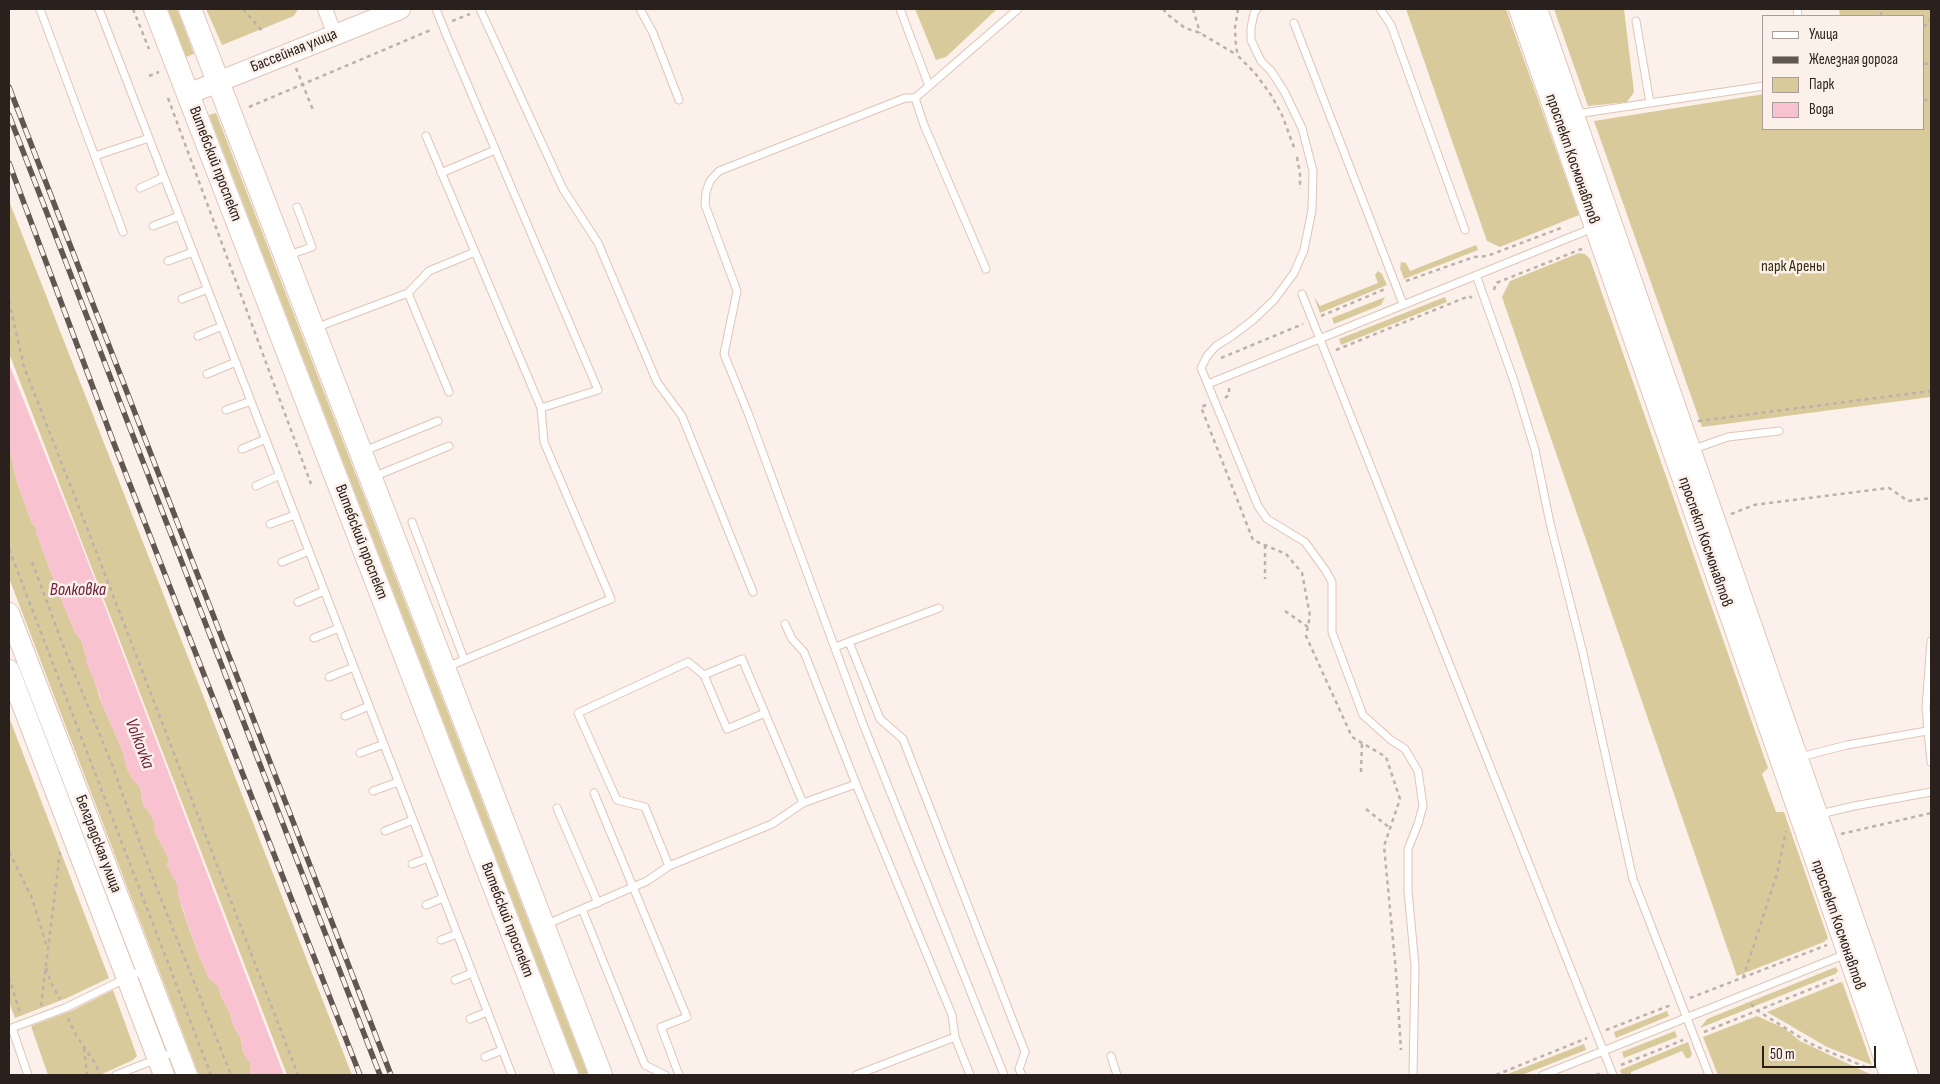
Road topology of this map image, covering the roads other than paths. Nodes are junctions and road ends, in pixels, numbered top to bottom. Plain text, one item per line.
1 (40, 9) edge
2 (99, 9) edge
3 (155, 9) edge
4 (190, 9) edge
5 (325, 9) edge
6 (400, 9) edge
7 (436, 9) edge
8 (640, 9) edge
9 (900, 9) edge
10 (1018, 9) edge
11 (1257, 9) edge
12 (1380, 9) edge
13 (1519, 9) edge
14 (1537, 9) edge
15 (481, 10) edge
16 (1636, 20) dead end
17 (1294, 23) dead end
18 (335, 35) junction
19 (218, 82) junction
20 (929, 86) junction
21 (1762, 86) edge
22 (178, 95) junction
23 (915, 98) junction
24 (679, 100) dead end
25 (1650, 103) junction
26 (1566, 117) junction
27 (426, 136) dead end
28 (149, 138) junction
29 (495, 150) junction
30 (95, 156) junction
31 (441, 173) junction
32 (164, 177) junction
33 (140, 188) dead end
34 (297, 207) dead end
35 (179, 216) junction
36 (153, 226) dead end
37 (1465, 230) dead end
38 (1599, 231) junction
39 (123, 232) dead end
40 (193, 252) junction
41 (475, 252) junction
42 (284, 257) junction
43 (168, 261) dead end
44 (986, 269) dead end
45 (1476, 274) junction
46 (208, 289) junction
47 (408, 293) junction
48 (1302, 294) dead end
49 (182, 299) dead end
50 (1403, 304) junction
51 (222, 326) junction
52 (313, 329) junction
53 (198, 336) dead end
54 (1320, 338) junction
55 (236, 362) junction
56 (207, 374) dead end
57 (1208, 384) junction
58 (449, 392) dead end
59 (251, 400) junction
60 (541, 408) junction
61 (226, 410) dead end
62 (438, 421) dead end
63 (1779, 431) dead end
64 (266, 439) junction
65 (449, 446) dead end
66 (242, 449) dead end
67 (1691, 450) junction
68 (361, 452) junction
69 (280, 475) junction
70 (371, 478) junction
71 (256, 486) dead end
72 (295, 515) junction
73 (412, 522) dead end
74 (270, 524) dead end
75 (309, 551) junction
76 (282, 562) dead end
77 (324, 591) junction
78 (753, 592) dead end
79 (298, 602) dead end
80 (939, 608) dead end
81 (9, 613) edge
82 (785, 624) dead end
83 (339, 628) junction
84 (314, 638) dead end
85 (1931, 641) edge
86 (849, 642) junction
87 (835, 648) junction
88 (454, 664) junction
89 (354, 667) junction
90 (9, 670) edge
91 (704, 675) junction
92 (329, 677) dead end
93 (369, 706) junction
94 (765, 713) junction
95 (345, 716) dead end
96 (1927, 731) junction
97 (384, 744) junction
98 (360, 753) dead end
99 (1797, 758) junction
100 (1931, 762) edge
101 (398, 782) junction
102 (856, 784) junction
103 (374, 791) dead end
104 (1931, 792) edge
105 (594, 793) dead end
106 (803, 803) junction
107 (557, 808) dead end
108 (1817, 815) junction
109 (413, 820) junction
110 (385, 831) dead end
111 (428, 858) junction
112 (412, 864) dead end
113 (670, 866) junction
114 (633, 887) junction
115 (443, 898) junction
116 (598, 902) junction
117 (426, 905) dead end
118 (582, 909) junction
119 (544, 926) junction
120 (457, 934) junction
121 (441, 940) dead end
122 (1848, 948) junction
123 (146, 968) junction
124 (472, 973) junction
125 (127, 976) junction
126 (455, 980) dead end
127 (488, 1012) junction
128 (1686, 1018) junction
129 (470, 1019) dead end
130 (10, 1029) edge
131 (955, 1038) junction
132 (502, 1050) junction
133 (177, 1051) junction
134 (1604, 1051) junction
135 (1111, 1056) dead end
136 (485, 1057) dead end
137 (161, 1067) edge
138 (1612, 1072) edge
139 (1884, 1074) edge
140 (28, 1075) edge
141 (116, 1075) edge
142 (187, 1075) edge
143 (512, 1075) edge
144 (567, 1075) edge
145 (602, 1075) edge
146 (665, 1075) edge
147 (680, 1075) edge
148 (856, 1075) edge
149 (970, 1075) edge
150 (1004, 1075) edge
151 (1022, 1075) edge
152 (1117, 1075) edge
153 (1413, 1075) edge
154 (1543, 1075) edge
155 (1709, 1075) edge
156 (1908, 1075) edge

1 - 30 lane
2 - 28 lane
3 - 22 main road, Витебский проспект
4 - 19 main road, Витебский проспект
5 - 18 street
6 - 18 street, Бассейная улица
7 - 29 lane
8 - 24 lane
9 - 20 lane
10 - 20 lane
11 - 57 lane
12 - 37 lane
13 - 26 street, проспект Космонавтов
14 - 26 street, проспект Космонавтов
15 - 78 lane
16 - 25 lane
17 - 50 lane
18 - 19 street, Бассейная улица
19 - 22 street, Бассейная улица
19 - 42 main road, Витебский проспект
20 - 23 lane
21 - 25 lane
22 - 144 main road, Витебский проспект
23 - 44 lane
23 - 87 lane
25 - 26 lane
26 - 38 street, проспект Космонавтов
27 - 31 lane
28 - 30 lane
28 - 32 lane
29 - 31 lane
29 - 60 lane
30 - 39 lane
31 - 41 lane
32 - 33 lane
32 - 35 lane
34 - 42 lane
35 - 36 lane
35 - 40 lane
38 - 45 lane
38 - 67 street, проспект Космонавтов
38 - 122 street, проспект Космонавтов
40 - 43 lane
40 - 46 lane
41 - 47 lane
41 - 60 lane
42 - 52 main road, Витебский проспект
45 - 50 lane
45 - 128 lane
46 - 49 lane
46 - 51 lane
47 - 52 lane
47 - 58 lane
48 - 54 lane
50 - 54 lane
51 - 53 lane
51 - 55 lane
52 - 68 main road, Витебский проспект
54 - 57 lane
54 - 134 lane
55 - 56 lane
55 - 59 lane
57 - 153 lane
59 - 61 lane
59 - 64 lane
60 - 88 lane
62 - 68 lane
63 - 67 lane
64 - 66 lane
64 - 69 lane
65 - 70 lane
67 - 99 street, проспект Космонавтов
68 - 70 main road, Витебский проспект
69 - 71 lane
69 - 72 lane
70 - 88 main road, Витебский проспект
72 - 74 lane
72 - 75 lane
73 - 88 lane
75 - 76 lane
75 - 77 lane
77 - 79 lane
77 - 83 lane
80 - 86 lane
81 - 123 street, Белградская улица
82 - 102 lane
83 - 84 lane
83 - 89 lane
85 - 96 lane
86 - 87 lane
86 - 151 lane
87 - 150 lane
88 - 119 main road, Витебский проспект
89 - 92 lane
89 - 93 lane
90 - 125 street, Белградская улица
91 - 94 lane
91 - 94 lane
91 - 113 lane
93 - 95 lane
93 - 97 lane
94 - 106 lane
96 - 99 lane
96 - 100 lane
97 - 98 lane
97 - 101 lane
99 - 108 street, проспект Космонавтов
101 - 103 lane
101 - 109 lane
102 - 106 lane
102 - 131 lane
104 - 108 lane
105 - 114 lane
106 - 113 lane
107 - 116 lane
108 - 122 street, проспект Космонавтов
109 - 110 lane
109 - 111 lane
111 - 112 lane
111 - 115 lane
113 - 114 lane
114 - 116 lane
114 - 147 lane
115 - 117 lane
115 - 120 lane
116 - 118 lane
118 - 119 lane
118 - 146 lane
119 - 145 main road, Витебский проспект
120 - 121 lane
120 - 124 lane
122 - 128 lane
122 - 139 street, проспект Космонавтов
122 - 156 street, проспект Космонавтов
123 - 125 lane
123 - 133 street, Белградская улица
124 - 126 lane
124 - 127 lane
125 - 130 lane
125 - 137 street, Белградская улица
127 - 129 lane
127 - 132 lane
128 - 134 lane
128 - 155 lane
130 - 140 lane
131 - 148 lane
131 - 149 lane
132 - 136 lane
132 - 143 lane
133 - 137 lane
133 - 142 street, Белградская улица
134 - 138 lane
134 - 154 lane
135 - 152 lane
137 - 141 lane

